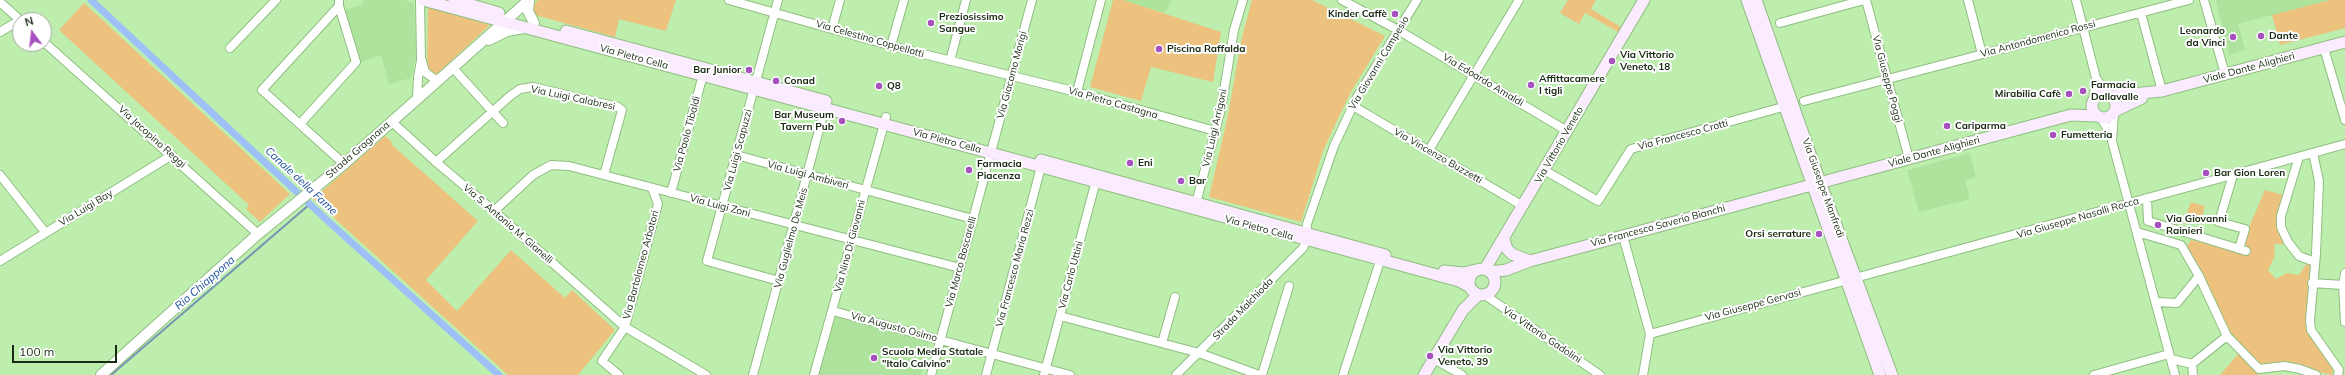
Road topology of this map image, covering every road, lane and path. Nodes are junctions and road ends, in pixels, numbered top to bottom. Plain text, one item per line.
1 (276, 0) edge
2 (422, 0) edge
3 (454, 0) edge
4 (529, 0) edge
5 (729, 0) edge
6 (778, 0) edge
7 (840, 0) edge
8 (904, 0) edge
9 (966, 0) edge
10 (1032, 0) edge
11 (1101, 0) edge
12 (1244, 0) edge
13 (1342, 0) edge
14 (1417, 0) edge
15 (1519, 0) edge
16 (1644, 0) edge
17 (1747, 0) edge
18 (1756, 0) edge
19 (1865, 0) edge
20 (1968, 0) edge
21 (2076, 0) edge
22 (2190, 0) edge
23 (2204, 0) edge
24 (0, 2) edge
25 (339, 3) edge
26 (12, 13) edge
27 (775, 13) junction
28 (2141, 13) junction
29 (508, 19) junction
30 (1780, 23) dead end
31 (12, 25) edge
32 (529, 25) junction
33 (2083, 28) junction
34 (832, 29) junction
35 (1398, 30) junction
36 (0, 32) edge
37 (2345, 42) edge
38 (891, 46) junction
39 (230, 48) dead end
40 (475, 48) junction
41 (2324, 48) junction
42 (52, 49) edge
43 (1982, 54) junction
44 (421, 60) junction
45 (950, 61) junction
46 (452, 67) junction
47 (2225, 74) junction
48 (703, 75) junction
49 (1011, 76) junction
50 (1475, 76) junction
51 (2096, 78) junction
52 (1887, 79) junction
53 (436, 81) junction
54 (755, 85) junction
55 (1077, 92) junction
56 (2158, 92) junction
57 (2110, 95) junction
58 (417, 98) junction
59 (2093, 100) junction
60 (826, 104) junction
61 (1794, 104) junction
62 (1353, 106) junction
63 (492, 111) junction
64 (2114, 112) junction
65 (2071, 115) junction
66 (2098, 117) junction
67 (2345, 120) edge
68 (391, 121) junction
69 (885, 121) junction
70 (503, 123) dead end
71 (300, 124) junction
72 (1215, 131) junction
73 (1567, 131) junction
74 (2111, 135) junction
75 (2345, 144) edge
76 (992, 149) junction
77 (1429, 150) junction
78 (2313, 153) junction
79 (172, 155) junction
80 (736, 155) junction
81 (2299, 157) junction
82 (1908, 159) junction
83 (436, 162) junction
84 (344, 164) junction
85 (1042, 164) junction
86 (1544, 170) junction
87 (0, 175) edge
88 (604, 175) junction
89 (808, 175) junction
90 (2232, 175) junction
91 (1096, 178) junction
92 (1816, 183) junction
93 (652, 188) junction
94 (865, 190) junction
95 (671, 193) junction
96 (2147, 198) junction
97 (2129, 204) junction
98 (1195, 206) junction
99 (1523, 206) junction
100 (722, 207) junction
101 (494, 210) junction
102 (973, 219) junction
103 (795, 225) junction
104 (45, 232) junction
105 (2136, 232) junction
106 (2186, 233) junction
107 (258, 234) junction
108 (1306, 236) junction
109 (1623, 236) junction
110 (1504, 239) junction
111 (852, 240) junction
112 (2181, 245) junction
113 (0, 261) edge
114 (1380, 261) junction
115 (1530, 261) junction
116 (2315, 262) junction
117 (960, 268) junction
118 (1484, 270) junction
119 (1506, 270) junction
120 (2345, 272) edge
121 (2199, 276) junction
122 (1851, 278) junction
123 (779, 281) junction
124 (2312, 283) junction
125 (1495, 284) junction
126 (2343, 285) junction
127 (1290, 286) dead end
128 (1477, 292) junction
129 (1175, 297) dead end
130 (2156, 302) junction
131 (833, 311) junction
132 (1060, 316) junction
133 (2345, 322) edge
134 (624, 327) junction
135 (1650, 334) junction
136 (2228, 336) junction
137 (941, 339) junction
138 (1162, 343) junction
139 (1199, 353) junction
140 (992, 354) junction
141 (2170, 357) junction
142 (1434, 359) junction
143 (2192, 364) junction
144 (1044, 372) edge
145 (2100, 374) edge
146 (100, 375) edge
147 (618, 375) edge
148 (706, 375) edge
149 (753, 375) edge
150 (814, 375) edge
151 (931, 375) edge
152 (986, 375) edge
153 (1070, 375) edge
154 (1176, 375) edge
155 (1260, 375) edge
156 (1343, 375) edge
157 (1424, 375) edge
158 (1462, 375) edge
159 (1600, 375) edge
160 (1643, 375) edge
161 (1880, 375) edge
162 (1892, 375) edge
163 (2175, 375) edge
164 (2192, 375) edge
165 (2316, 375) edge
166 (2338, 375) edge

1 - 39 street
2 - 29 main road, Via Pietro Cella
2 - 44 street
3 - 29 main road, Via Pietro Cella
4 - 29 street, Strada Gragnana
4 - 32 street
5 - 27 street, Via Celestino Coppellotti
6 - 27 street, Via Luigi Scapuzzi
7 - 34 street
8 - 38 street
9 - 45 street
10 - 49 street, Via Giacomo Morigi
11 - 55 street
12 - 72 street, Via Luigi Arrigoni
13 - 35 street, Via Edoardo Amaldi
14 - 35 street, Via Giovanni Campesio
15 - 50 street
16 - 73 main road, Via Vittorio Veneto
17 - 61 main road, Via Giuseppe Manfredi
18 - 61 main road, Via Giuseppe Manfredi
19 - 30 street
19 - 52 street, Via Giuseppe Poggi
20 - 43 street
21 - 33 street
22 - 28 street, Via Antondomenico Rossi
23 - 47 street
24 - 26 street
25 - 71 street
25 - 71 street
27 - 34 street, Via Celestino Coppellotti
27 - 54 street, Via Luigi Scapuzzi
28 - 33 street, Via Antondomenico Rossi
28 - 56 street
29 - 32 main road, Via Pietro Cella
29 - 40 street, Strada Gragnana
31 - 36 street
32 - 40 street
32 - 48 main road, Via Pietro Cella
32 - 54 main road, Via Pietro Cella
33 - 43 street, Via Antondomenico Rossi
33 - 51 street
34 - 38 street, Via Celestino Coppellotti
35 - 50 street, Via Edoardo Amaldi
35 - 62 street, Via Giovanni Campesio
37 - 41 main road, Viale Dante Alighieri
38 - 45 street, Via Celestino Coppellotti
40 - 46 street, Strada Gragnana
41 - 47 main road, Viale Dante Alighieri
41 - 67 street
42 - 79 street, Via Jacopino Reggi
43 - 52 street, Via Antondomenico Rossi
44 - 53 street
44 - 58 street
45 - 49 street, Via Celestino Coppellotti
46 - 53 street, Strada Gragnana
46 - 63 street
47 - 56 main road, Viale Dante Alighieri
48 - 54 main road, Via Pietro Cella
48 - 95 street, Via Paolo Tibaldi
49 - 55 street, Via Pietro Castagna
49 - 76 street, Via Giacomo Morigi
50 - 73 street, Via Edoardo Amaldi
50 - 77 street
51 - 57 street
51 - 59 street
52 - 61 street, Via Antondomenico Rossi
52 - 82 street, Via Giuseppe Poggi
53 - 58 street, Strada Gragnana
54 - 60 main road, Via Pietro Cella
54 - 80 street, Via Luigi Scapuzzi
55 - 72 street, Via Pietro Castagna
56 - 57 main road, Viale Dante Alighieri
56 - 64 main road, Viale Dante Alighieri
57 - 59 main road
57 - 64 main road
58 - 68 street, Strada Gragnana
59 - 65 main road, Viale Dante Alighieri
59 - 66 main road
60 - 69 main road, Via Pietro Cella
60 - 89 street, Via Guglielmo De Meis
61 - 86 street, Via Francesco Crotti
61 - 92 main road, Via Giuseppe Manfredi
62 - 77 street, Via Vincenzo Buzzetti
62 - 108 street, Via Giovanni Campesio
63 - 70 street
63 - 83 street, Via Luigi Calabresi
63 - 88 street, Via Luigi Calabresi
64 - 66 main road
64 - 74 street
65 - 66 main road, Viale Dante Alighieri
65 - 82 main road, Viale Dante Alighieri
66 - 74 street
68 - 83 street, Via S. Antonio M. Gianelli
68 - 84 street, Strada Gragnana
69 - 76 main road, Via Pietro Cella
69 - 94 street, Via Nino Di Giovanni
71 - 84 street
72 - 98 street, Via Luigi Arrigoni
73 - 86 main road, Via Vittorio Veneto
74 - 97 street
75 - 78 street, Via Giuseppe Nasalli Rocca
76 - 85 main road, Via Pietro Cella
76 - 102 street, Via Marco Boscarelli
77 - 99 street, Via Vincenzo Buzzetti
78 - 81 street, Via Giuseppe Nasalli Rocca
78 - 116 street
79 - 104 street, Via Luigi Bay
79 - 107 street, Via Jacopino Reggi
80 - 89 street, Via Luigi Ambiveri
80 - 100 street, Via Luigi Scapuzzi
81 - 90 street, Via Giuseppe Nasalli Rocca
81 - 116 street
82 - 92 main road, Viale Dante Alighieri
83 - 101 street, Via S. Antonio M. Gianelli
84 - 107 street, Strada Gragnana
85 - 91 main road, Via Pietro Cella
85 - 140 street, Via Francesco Maria Rezzi
86 - 99 main road, Via Vittorio Veneto
87 - 104 street
88 - 93 street, Via Luigi Zoni
88 - 101 street, Via Luigi Zoni
89 - 94 street, Via Luigi Ambiveri
89 - 103 street, Via Guglielmo De Meis
90 - 96 street, Via Giuseppe Nasalli Rocca
90 - 106 street
91 - 98 main road, Via Pietro Cella
91 - 132 street, Via Carlo Uttini
92 - 109 main road, Via Francesco Saverio Bianchi
92 - 122 main road, Via Giuseppe Manfredi
93 - 95 street, Via Luigi Zoni
93 - 134 street, Via Bartolomeo Arbotori
94 - 102 street, Via Luigi Ambiveri
94 - 111 street, Via Nino Di Giovanni
95 - 100 street, Via Luigi Zoni
96 - 97 street, Via Giuseppe Nasalli Rocca
96 - 106 street
97 - 105 street
97 - 122 street, Via Giuseppe Nasalli Rocca
98 - 108 main road, Via Pietro Cella
99 - 110 main road, Via Vittorio Veneto
100 - 103 street, Via Luigi Zoni
100 - 123 street, Via Luigi Scapuzzi
101 - 134 street, Via S. Antonio M. Gianelli
102 - 117 street, Via Marco Boscarelli
103 - 111 street, Via Luigi Zoni
103 - 123 street, Via Guglielmo De Meis
104 - 113 street, Via Luigi Bay
105 - 112 street
105 - 130 street
106 - 112 street
107 - 146 street, Strada Gragnana
108 - 114 main road, Via Pietro Cella
108 - 118 main road, Via Pietro Cella
108 - 139 street, Strada Malchioda
109 - 115 main road, Via Francesco Saverio Bianchi
109 - 135 street
110 - 115 main road
110 - 118 main road, Via Vittorio Veneto
111 - 117 street, Via Luigi Zoni
111 - 131 street, Via Nino Di Giovanni
112 - 121 street
114 - 128 main road, Via Pietro Cella
114 - 156 street
115 - 119 main road, Via Francesco Saverio Bianchi
116 - 124 street
117 - 137 street, Via Marco Boscarelli
118 - 119 main road, Via Pietro Cella
118 - 125 main road
118 - 128 main road
119 - 125 main road
120 - 126 street
121 - 130 street
121 - 136 street
122 - 135 street, Via Giuseppe Gervasi
122 - 161 main road, Via Giuseppe Manfredi
122 - 162 main road, Via Giuseppe Manfredi
123 - 149 street, Via Guglielmo De Meis
124 - 126 street
124 - 166 street
125 - 128 main road
126 - 133 street
127 - 155 street
128 - 142 main road
128 - 159 street, Via Vittorio Gadolini
129 - 138 street
130 - 141 street
131 - 137 street, Via Augusto Osimo
131 - 150 street, Via Nino Di Giovanni
132 - 138 street
132 - 144 street, Via Carlo Uttini
134 - 147 street, Via Bartolomeo Arbotori
134 - 148 street, Via S. Antonio M. Gianelli
135 - 160 street
136 - 143 street
136 - 165 street
137 - 140 street, Via Augusto Osimo
137 - 151 street, Via Marco Boscarelli
138 - 139 street
139 - 154 street, Strada Malchioda
139 - 155 street
140 - 144 street, Via Augusto Osimo
140 - 152 street, Via Francesco Maria Rezzi
141 - 143 street
141 - 145 street
141 - 163 street
142 - 157 main road
142 - 158 street
143 - 164 street
144 - 153 street, Via Augusto Osimo

